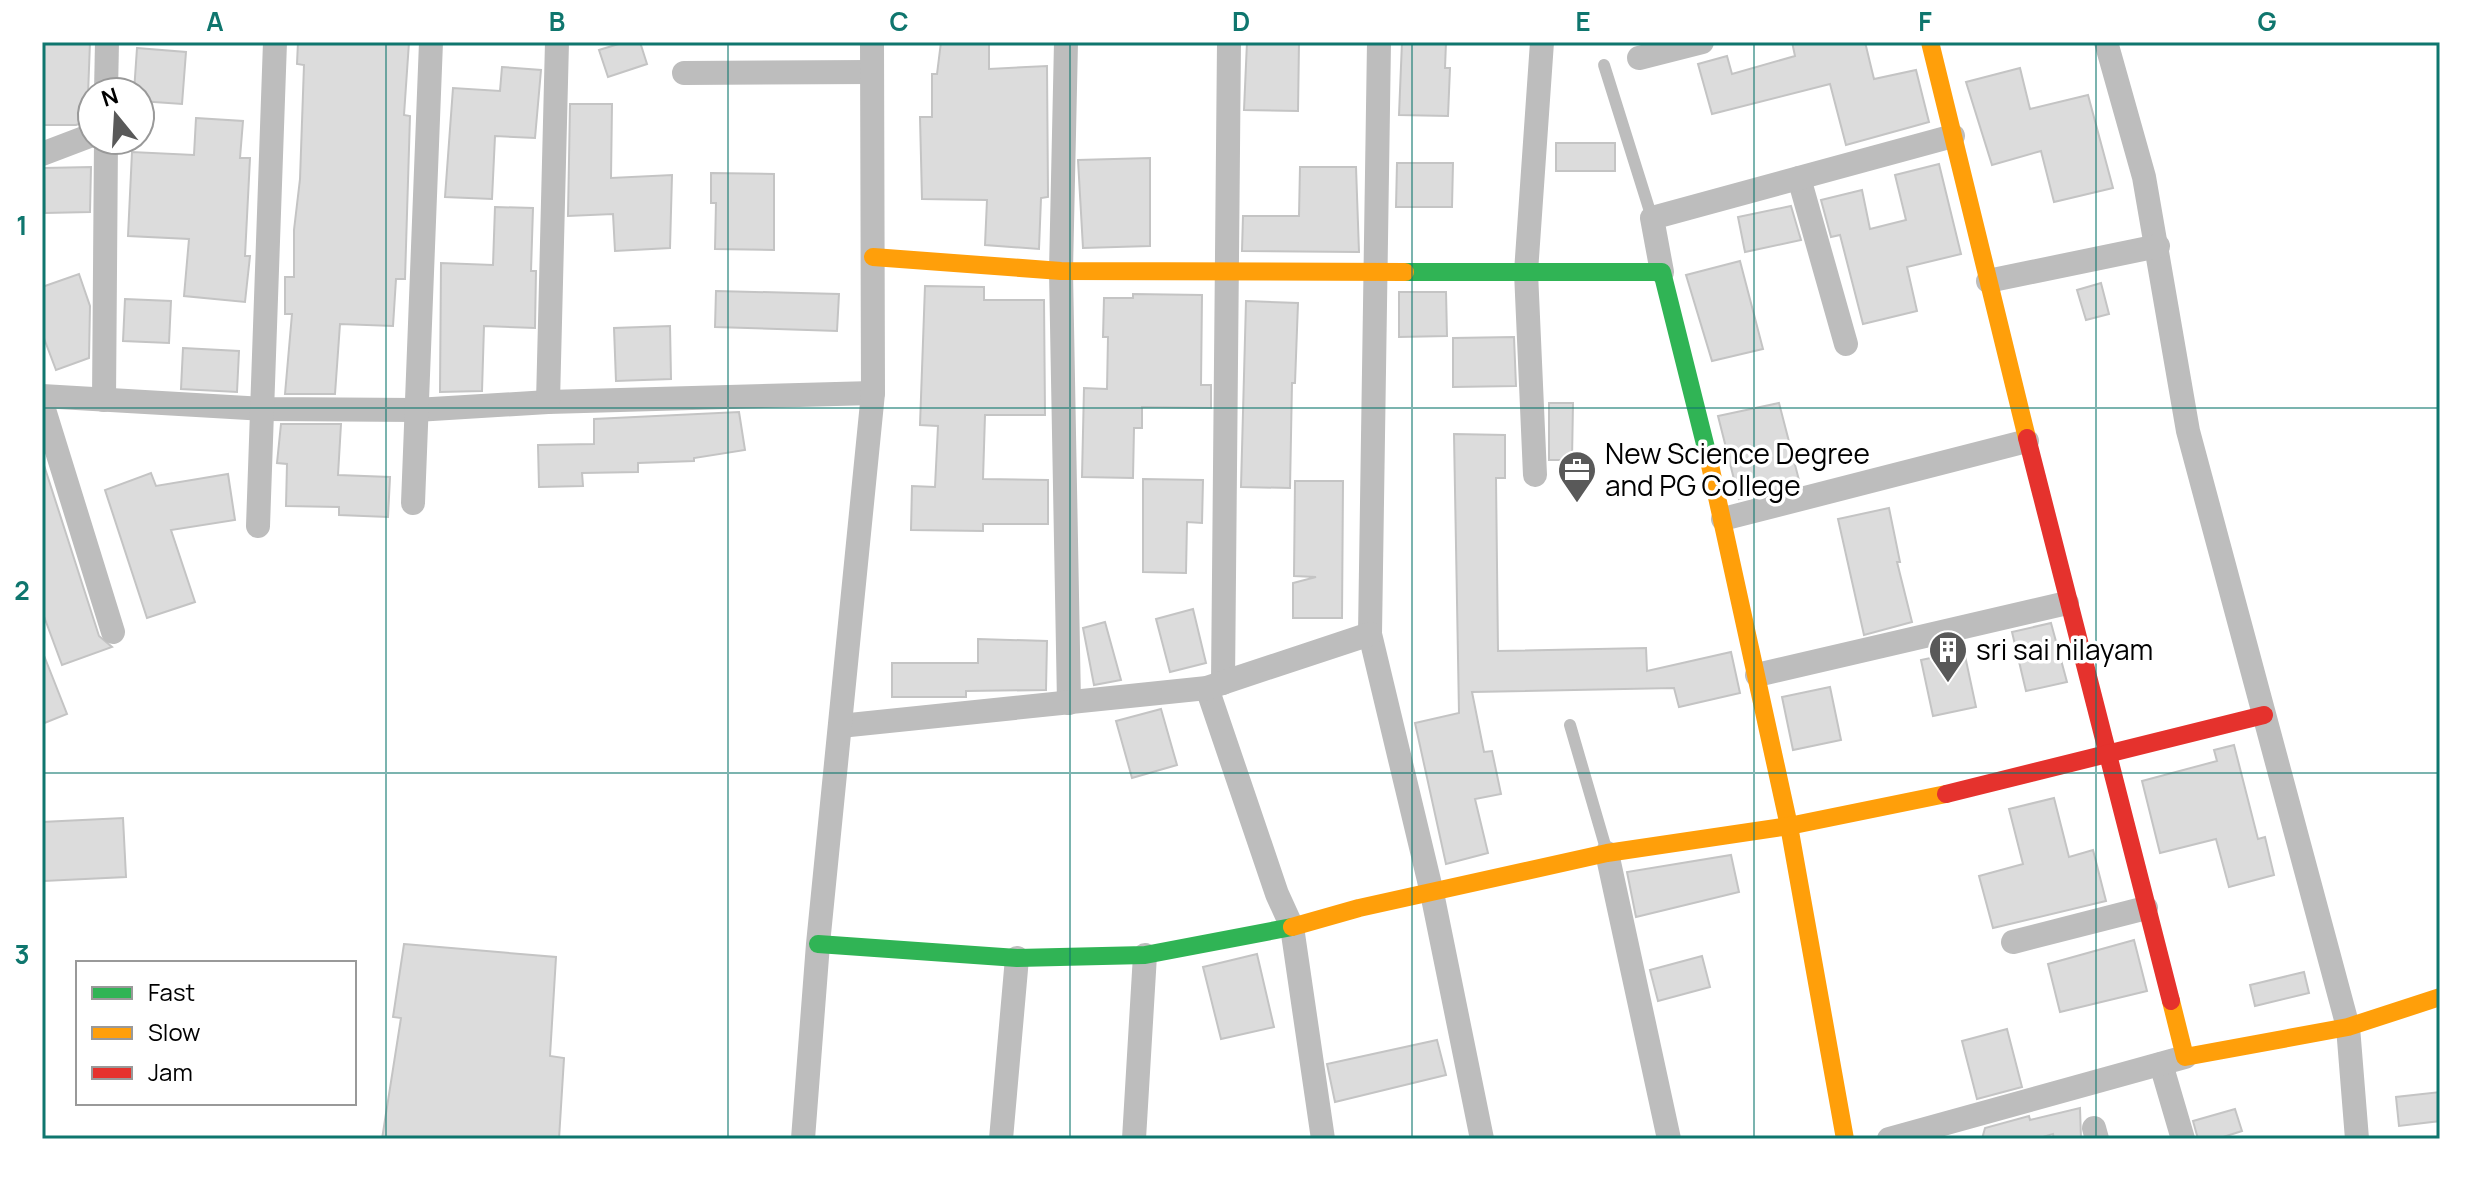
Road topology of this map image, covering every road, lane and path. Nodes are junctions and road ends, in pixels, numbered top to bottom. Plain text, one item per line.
1 (107, 42) edge
2 (275, 42) edge
3 (431, 42) edge
4 (557, 42) edge
5 (872, 42) edge
6 (1066, 42) edge
7 (1229, 42) edge
8 (1379, 42) edge
9 (1542, 42) edge
10 (1702, 42) edge
11 (1930, 42) edge
12 (2106, 42) edge
13 (1639, 58) dead end
14 (1604, 65) dead end
15 (872, 72) junction
16 (684, 73) dead end
17 (106, 76) edge
18 (1953, 136) junction
19 (76, 141) edge
20 (42, 154) edge
21 (106, 156) edge
22 (1799, 178) junction
23 (1652, 218) junction
24 (2158, 246) junction
25 (873, 257) junction
26 (1061, 271) junction
27 (1225, 271) junction
28 (1374, 271) junction
29 (1526, 272) junction
30 (1662, 272) junction
31 (1988, 281) junction
32 (1846, 344) dead end
33 (873, 393) junction
34 (42, 396) edge
35 (104, 400) junction
36 (548, 402) junction
37 (42, 403) edge
38 (265, 409) junction
39 (416, 410) junction
40 (2027, 441) junction
41 (1535, 475) dead end
42 (413, 503) dead end
43 (1723, 519) junction
44 (258, 526) dead end
45 (2067, 603) junction
46 (113, 632) dead end
47 (1370, 634) junction
48 (1757, 675) junction
49 (1215, 685) junction
50 (1069, 703) junction
51 (2264, 715) junction
52 (1570, 725) dead end
53 (840, 726) junction
54 (2105, 752) junction
55 (1789, 826) junction
56 (1607, 853) junction
57 (1432, 893) junction
58 (2146, 908) junction
59 (1292, 927) junction
60 (2013, 942) dead end
61 (818, 944) junction
62 (1145, 955) junction
63 (1017, 958) junction
64 (2440, 997) edge
65 (2348, 1027) junction
66 (2185, 1057) junction
67 (2161, 1064) junction
68 (1904, 1137) edge
69 (803, 1139) edge
70 (1001, 1139) edge
71 (1134, 1139) edge
72 (1323, 1139) edge
73 (1482, 1139) edge
74 (1669, 1139) edge
75 (1845, 1139) edge
76 (2183, 1139) edge
77 (2357, 1139) edge

1 - 17 street
2 - 38 street
3 - 39 street
4 - 36 street
5 - 15 street
6 - 26 street
7 - 27 street
8 - 28 street
9 - 29 street
10 - 13 street
11 - 18 street
12 - 24 street
14 - 23 lane
15 - 16 street
15 - 25 street
18 - 22 street
18 - 31 street
19 - 20 street
21 - 35 street
22 - 23 street
22 - 32 street
23 - 30 street
24 - 31 street
24 - 51 street
25 - 26 street
25 - 33 street
26 - 27 street
26 - 50 street
27 - 28 street
27 - 49 street
28 - 29 street
28 - 47 street
29 - 30 street
29 - 41 street
30 - 43 street
31 - 40 street
33 - 36 street
33 - 53 street
34 - 35 street
35 - 38 street
36 - 39 street
37 - 46 street
38 - 39 street
38 - 44 street
39 - 42 street
40 - 43 street
40 - 45 street
43 - 48 street
45 - 48 street
45 - 54 street
47 - 49 street
47 - 57 street
48 - 55 street
49 - 50 street
49 - 59 street
50 - 53 street
51 - 54 street
51 - 65 street
52 - 56 lane
53 - 61 street
54 - 55 street
54 - 58 street
55 - 56 street
55 - 75 street
56 - 57 street
56 - 74 street
57 - 59 street
57 - 73 street
58 - 60 street
58 - 66 street
59 - 62 street
59 - 72 street
61 - 63 street
61 - 69 street
62 - 63 street
62 - 71 street
63 - 70 street
64 - 65 street
65 - 66 street
65 - 77 street
66 - 67 street
67 - 68 street
67 - 76 street

